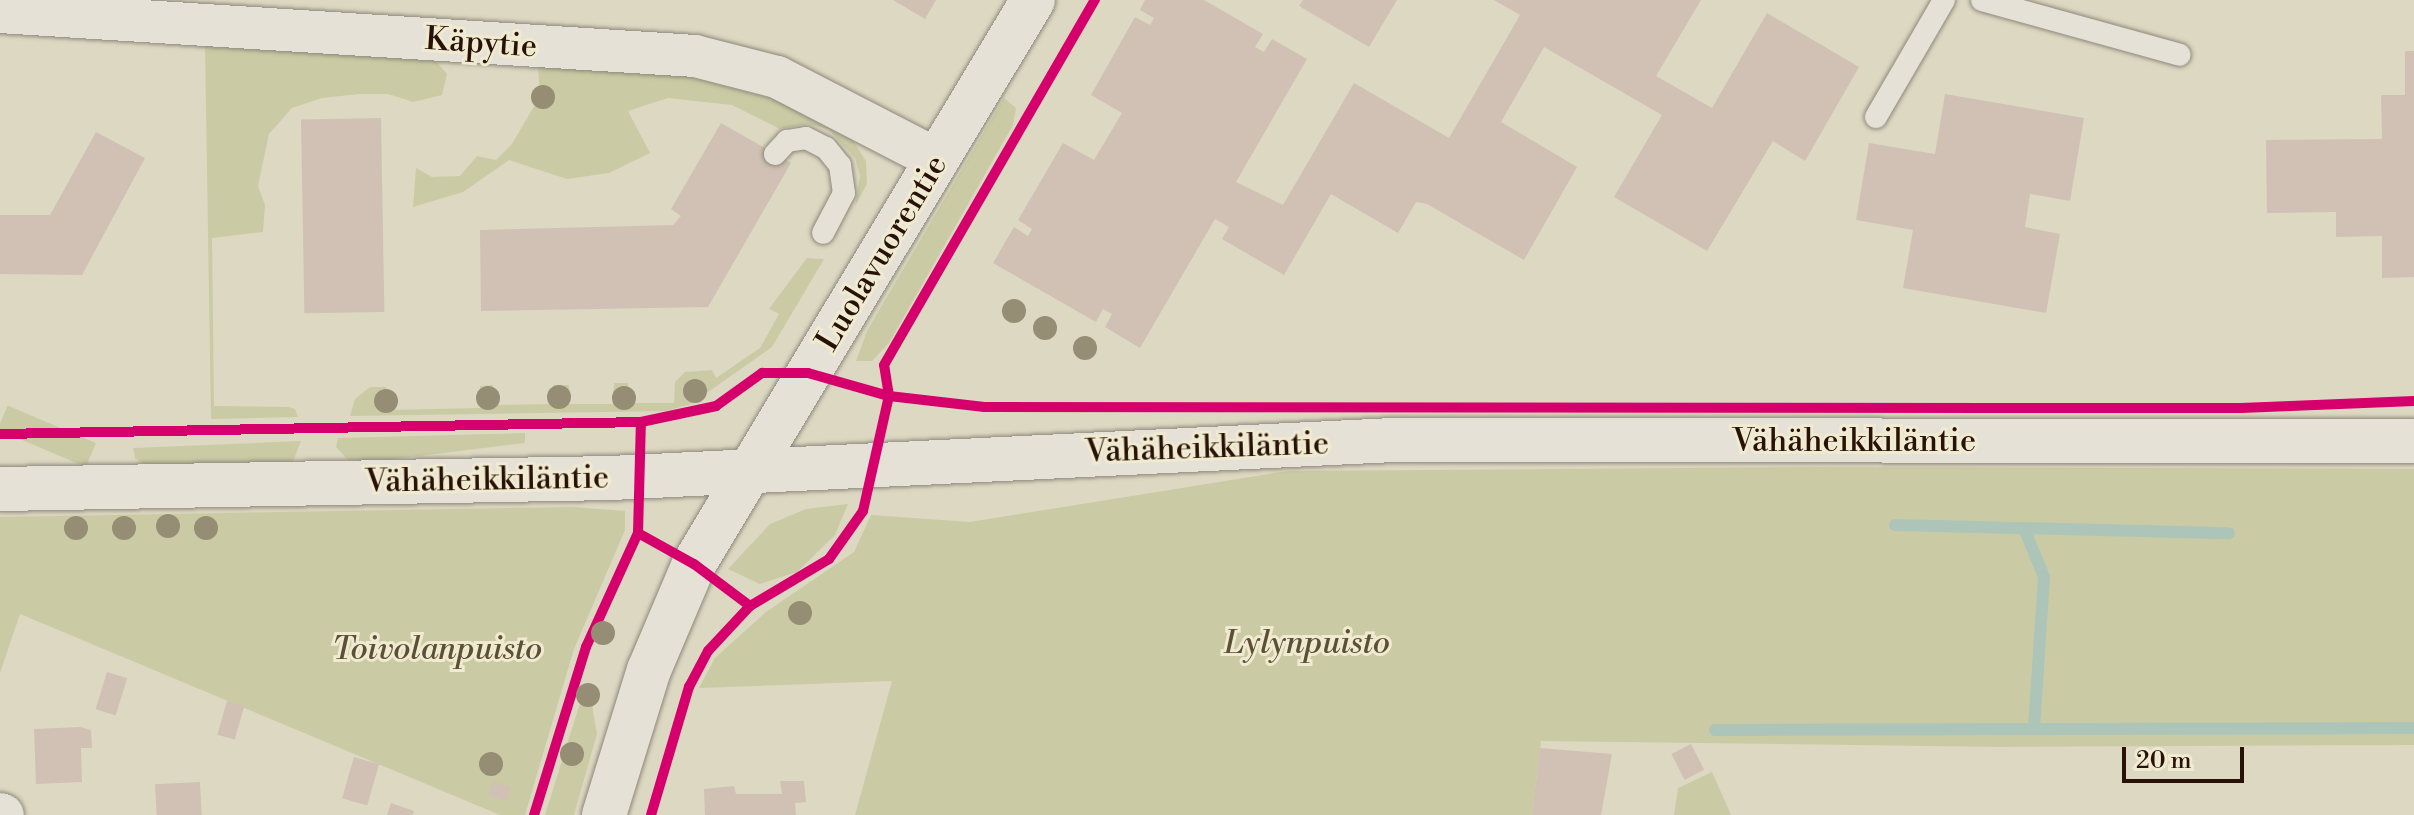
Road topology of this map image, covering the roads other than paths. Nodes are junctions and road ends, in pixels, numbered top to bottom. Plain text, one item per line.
1 (1033, 0) edge
2 (1944, 0) edge
3 (1982, 0) edge
4 (0, 12) edge
5 (2180, 55) dead end
6 (1876, 117) dead end
7 (775, 154) dead end
8 (938, 160) junction
9 (823, 233) dead end
10 (2414, 441) edge
11 (751, 469) junction
12 (0, 489) edge
13 (604, 815) edge

1 - 8 street, Luolavuorentie
2 - 6 lane
3 - 5 lane
4 - 8 street, Käpytie
7 - 9 lane
8 - 11 street, Luolavuorentie
10 - 11 street, Vähäheikkiläntie
11 - 12 street, Vähäheikkiläntie
11 - 13 street, Luolavuorentie

